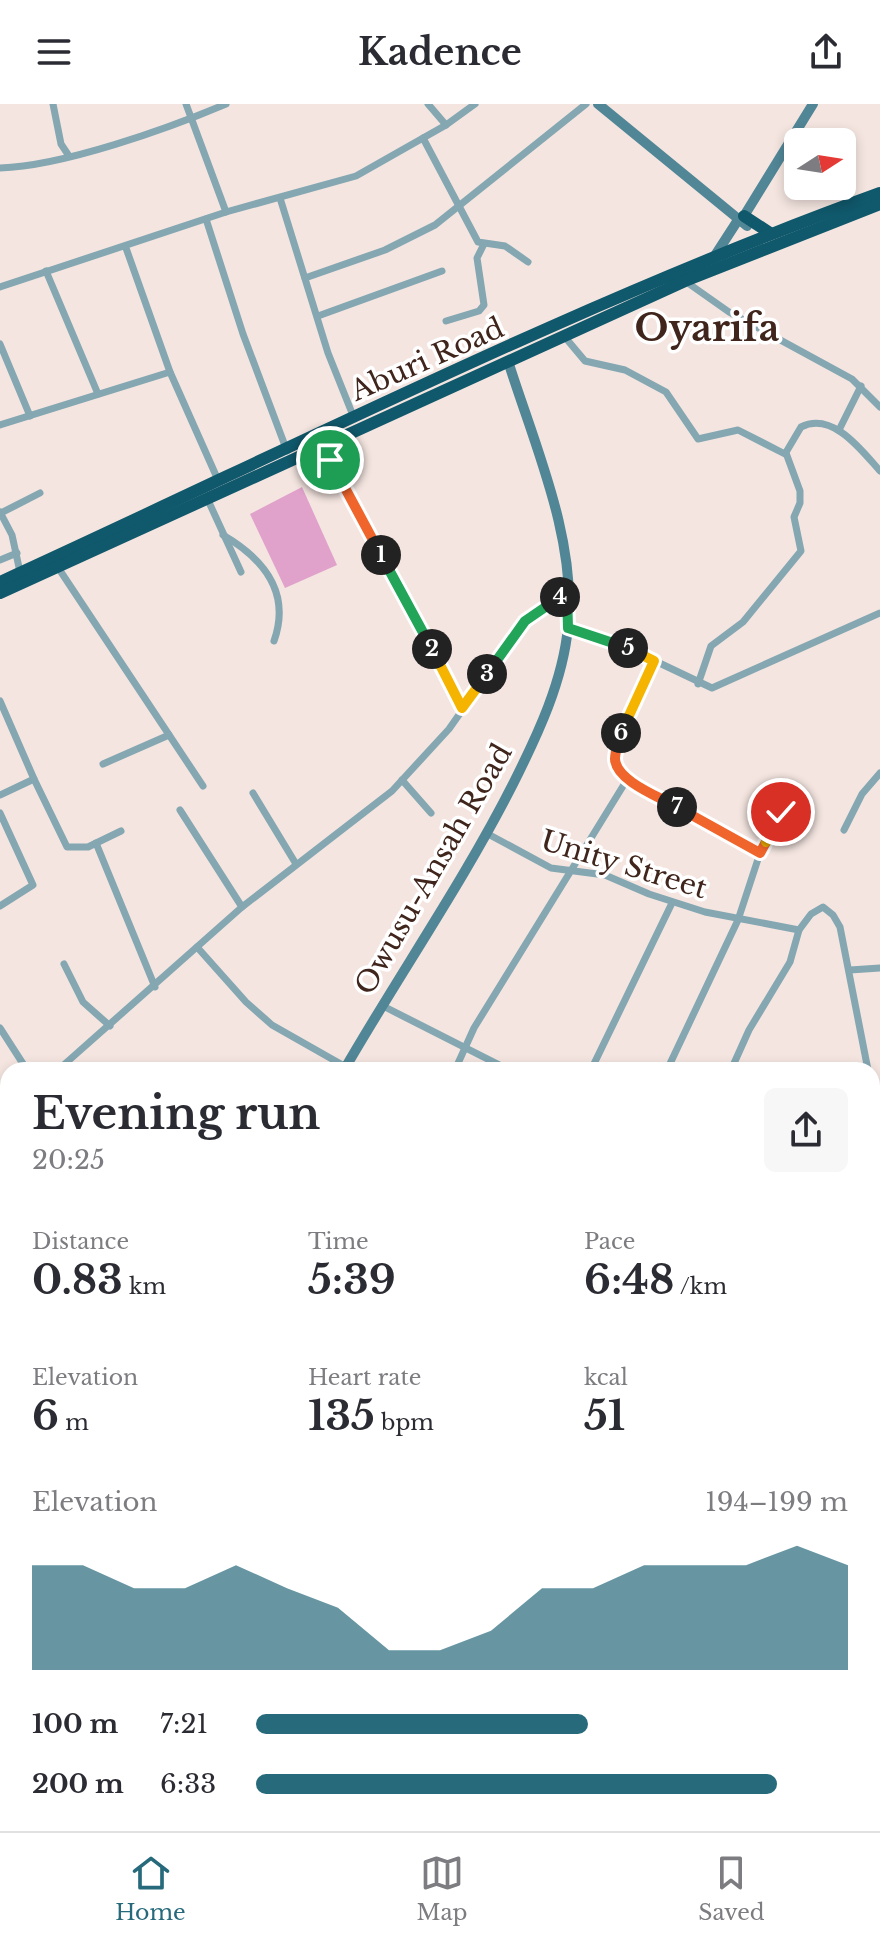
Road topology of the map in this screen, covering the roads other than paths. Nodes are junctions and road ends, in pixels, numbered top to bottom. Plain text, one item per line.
1 (53, 104) edge
2 (186, 104) edge
3 (226, 104) edge
4 (428, 104) edge
5 (475, 104) edge
6 (586, 104) edge
7 (598, 104) edge
8 (813, 104) edge
9 (193, 118) junction
10 (446, 125) junction
11 (423, 138) junction
12 (69, 156) junction
13 (0, 168) edge
14 (880, 193) edge
15 (280, 198) junction
16 (460, 204) junction
17 (880, 204) edge
18 (226, 212) junction
19 (206, 219) junction
20 (743, 221) junction
21 (770, 233) junction
22 (748, 241) junction
23 (484, 244) junction
24 (126, 248) junction
25 (716, 254) junction
26 (742, 257) junction
27 (528, 262) dead end
28 (46, 271) junction
29 (442, 271) dead end
30 (305, 278) junction
31 (685, 281) junction
32 (0, 287) edge
33 (318, 316) junction
34 (446, 321) dead end
35 (564, 336) junction
36 (0, 344) edge
37 (508, 361) junction
38 (170, 372) junction
39 (861, 386) junction
40 (98, 394) junction
41 (880, 407) edge
42 (30, 416) junction
43 (354, 418) junction
44 (0, 425) edge
45 (839, 430) junction
46 (324, 446) junction
47 (286, 447) junction
48 (786, 453) junction
49 (292, 460) junction
50 (880, 471) edge
51 (218, 480) junction
52 (40, 493) dead end
53 (207, 498) junction
54 (0, 513) edge
55 (223, 535) junction
56 (17, 553) junction
57 (0, 560) edge
58 (57, 566) junction
59 (20, 572) junction
60 (241, 572) dead end
61 (0, 582) edge
62 (567, 592) junction
63 (0, 593) edge
64 (880, 613) edge
65 (568, 628) junction
66 (274, 641) dead end
67 (654, 661) junction
68 (698, 684) junction
69 (0, 701) edge
70 (462, 708) junction
71 (169, 735) junction
72 (103, 764) dead end
73 (880, 773) edge
74 (628, 778) junction
75 (34, 779) junction
76 (402, 780) junction
77 (203, 786) dead end
78 (253, 793) dead end
79 (0, 795) edge
80 (180, 810) dead end
81 (781, 812) dead end
82 (0, 813) edge
83 (431, 813) dead end
84 (844, 830) dead end
85 (121, 831) dead end
86 (488, 834) junction
87 (96, 843) junction
88 (760, 853) junction
89 (296, 864) junction
90 (570, 871) junction
91 (672, 903) junction
92 (0, 906) edge
93 (242, 907) junction
94 (738, 920) junction
95 (799, 930) junction
96 (197, 947) junction
97 (64, 964) dead end
98 (880, 968) edge
99 (850, 970) junction
100 (155, 987) junction
101 (383, 1006) junction
102 (110, 1026) junction
103 (0, 1028) edge
104 (464, 1049) junction
105 (22, 1062) edge
106 (67, 1062) edge
107 (335, 1062) edge
108 (349, 1062) edge
109 (458, 1062) edge
110 (492, 1062) edge
111 (595, 1062) edge
112 (671, 1062) edge
113 (734, 1062) edge
114 (867, 1062) edge

1 - 12 street
2 - 9 street
3 - 9 street
4 - 10 street
5 - 10 street
6 - 16 street
7 - 20 street
8 - 20 street
9 - 12 street
9 - 18 street
10 - 11 street
11 - 15 street
11 - 16 street
12 - 13 street
14 - 21 highway, Aburi Road
15 - 18 street
15 - 30 street
16 - 23 street
16 - 30 street
17 - 26 highway, Aburi Road
18 - 19 street
19 - 24 street
19 - 47 street
20 - 21 highway
20 - 22 street
20 - 25 street
21 - 22 highway, Aburi Road
22 - 25 highway, Aburi Road
22 - 26 street
23 - 27 street
23 - 34 street
24 - 28 street
24 - 38 street
25 - 43 highway, Aburi Road
26 - 31 highway, Aburi Road
28 - 32 street
28 - 40 street
29 - 33 street
30 - 33 street
31 - 35 highway, Aburi Road
31 - 39 street
33 - 43 street
35 - 37 highway, Aburi Road
35 - 48 street
36 - 42 street
37 - 46 highway, Aburi Road
37 - 62 street, Owusu-Ansah Road
38 - 40 street
38 - 51 street
39 - 41 street
39 - 45 street
40 - 42 street
42 - 44 street
43 - 47 highway, Aburi Road
45 - 48 street
45 - 50 street
46 - 49 highway, Aburi Road
46 - 70 street
47 - 49 street
47 - 51 highway, Aburi Road
48 - 68 street
49 - 53 highway, Aburi Road
51 - 59 highway, Aburi Road
52 - 54 street
53 - 55 street
53 - 58 highway, Aburi Road
54 - 56 street
55 - 60 street
55 - 66 street
56 - 57 street
56 - 59 street
58 - 63 highway, Aburi Road
58 - 71 street
59 - 61 highway, Aburi Road
62 - 65 street, Owusu-Ansah Road
62 - 70 street
64 - 68 street
65 - 67 street
65 - 86 street, Owusu-Ansah Road
67 - 68 street
67 - 74 street
69 - 75 street
70 - 76 street
71 - 72 street
71 - 77 street
73 - 84 street
74 - 88 street
74 - 90 street
75 - 79 street
75 - 87 street
76 - 83 street
76 - 89 street
78 - 89 street
80 - 93 street
81 - 88 street
82 - 92 street
85 - 87 street
86 - 90 street, Unity Street
86 - 101 street, Owusu-Ansah Road
87 - 100 street
88 - 94 street
89 - 93 street
90 - 91 street, Unity Street
90 - 104 street
91 - 94 street, Unity Street
91 - 111 street
93 - 96 street
94 - 95 street, Unity Street
94 - 112 street
95 - 99 street
95 - 113 street
96 - 100 street
96 - 107 street
97 - 102 street
98 - 99 street
99 - 114 street
100 - 102 street
101 - 104 street
101 - 108 street, Owusu-Ansah Road
102 - 106 street
103 - 105 street
104 - 109 street
104 - 110 street

